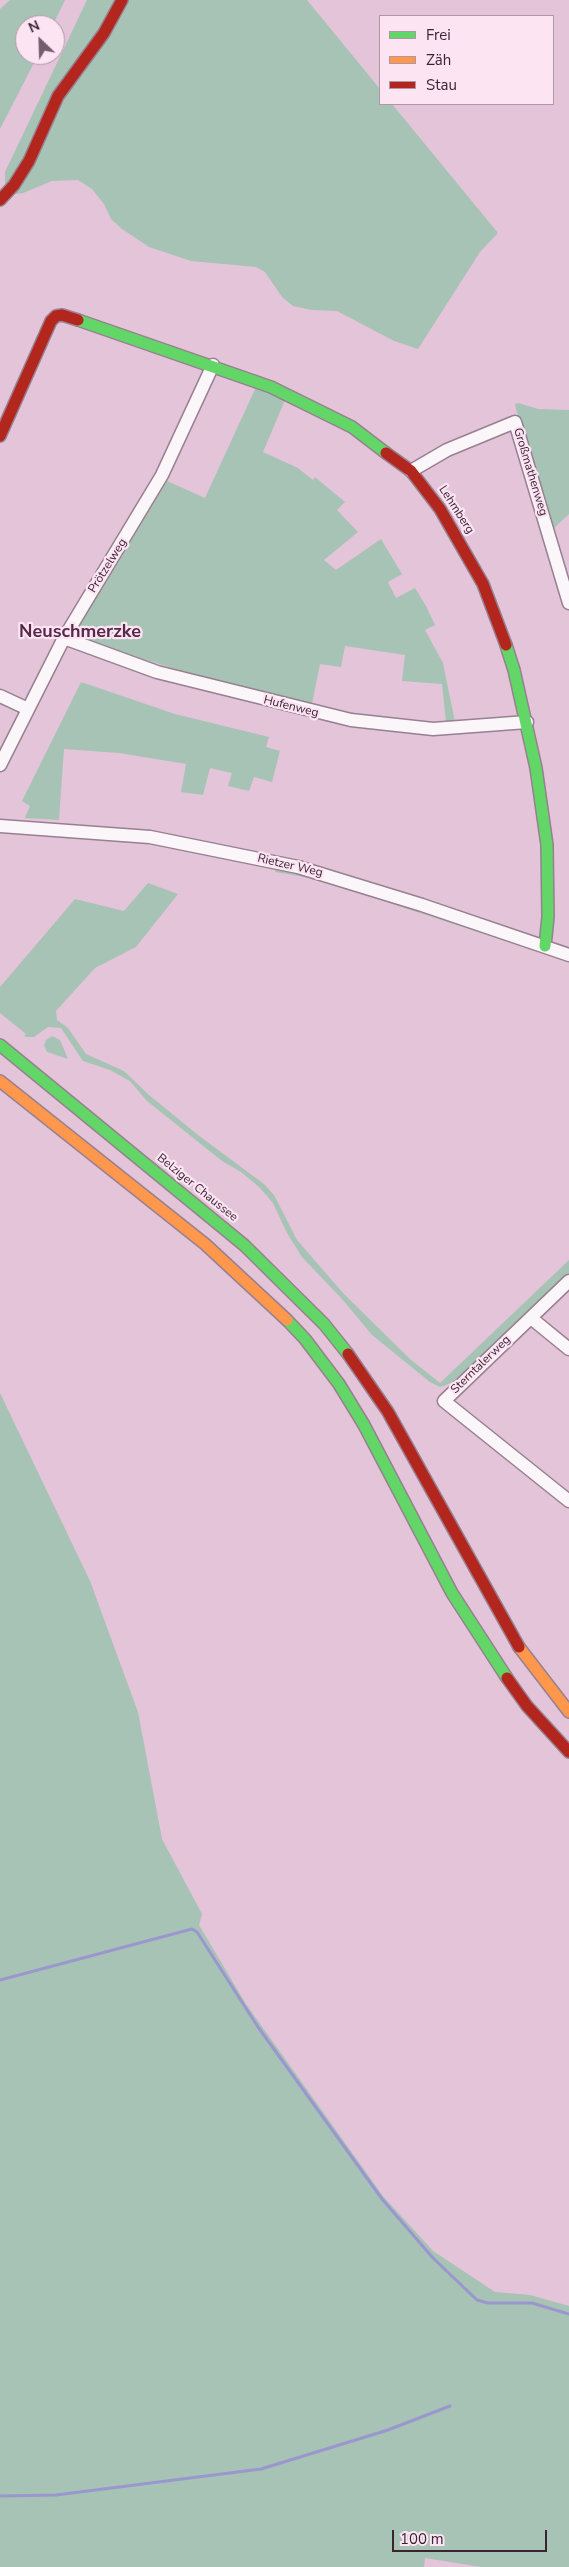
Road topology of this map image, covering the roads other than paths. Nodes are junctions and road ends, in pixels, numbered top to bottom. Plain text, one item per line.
1 (122, 0) edge
2 (0, 200) edge
3 (213, 366) junction
4 (0, 436) edge
5 (411, 471) junction
6 (569, 603) edge
7 (64, 638) junction
8 (0, 696) edge
9 (28, 708) junction
10 (527, 722) junction
11 (0, 765) edge
12 (0, 826) edge
13 (545, 946) junction
14 (569, 955) edge
15 (0, 1045) edge
16 (22, 1078) dead end
17 (0, 1081) edge
18 (104, 1131) junction
19 (569, 1281) edge
20 (530, 1318) junction
21 (569, 1349) edge
22 (569, 1501) edge
23 (569, 1712) edge
24 (569, 1752) edge

1 - 2 street
3 - 4 street, Lehmberg
3 - 5 street, Lehmberg
3 - 7 street, Prötzelweg
5 - 6 street, Großmathenweg
5 - 10 street, Lehmberg
7 - 9 street, Prötzelweg
7 - 10 street, Hufenweg
8 - 9 street
9 - 11 street, Prötzelweg
10 - 13 street, Lehmberg
12 - 13 street, Rietzer Weg
13 - 14 street, Rietzer Weg
15 - 18 street, Belziger Chaussee
16 - 18 street, Belziger Chaussee
17 - 24 street
18 - 23 street, Belziger Chaussee
19 - 20 street, Sterntalerweg
20 - 21 street
20 - 22 street, Sterntalerweg

